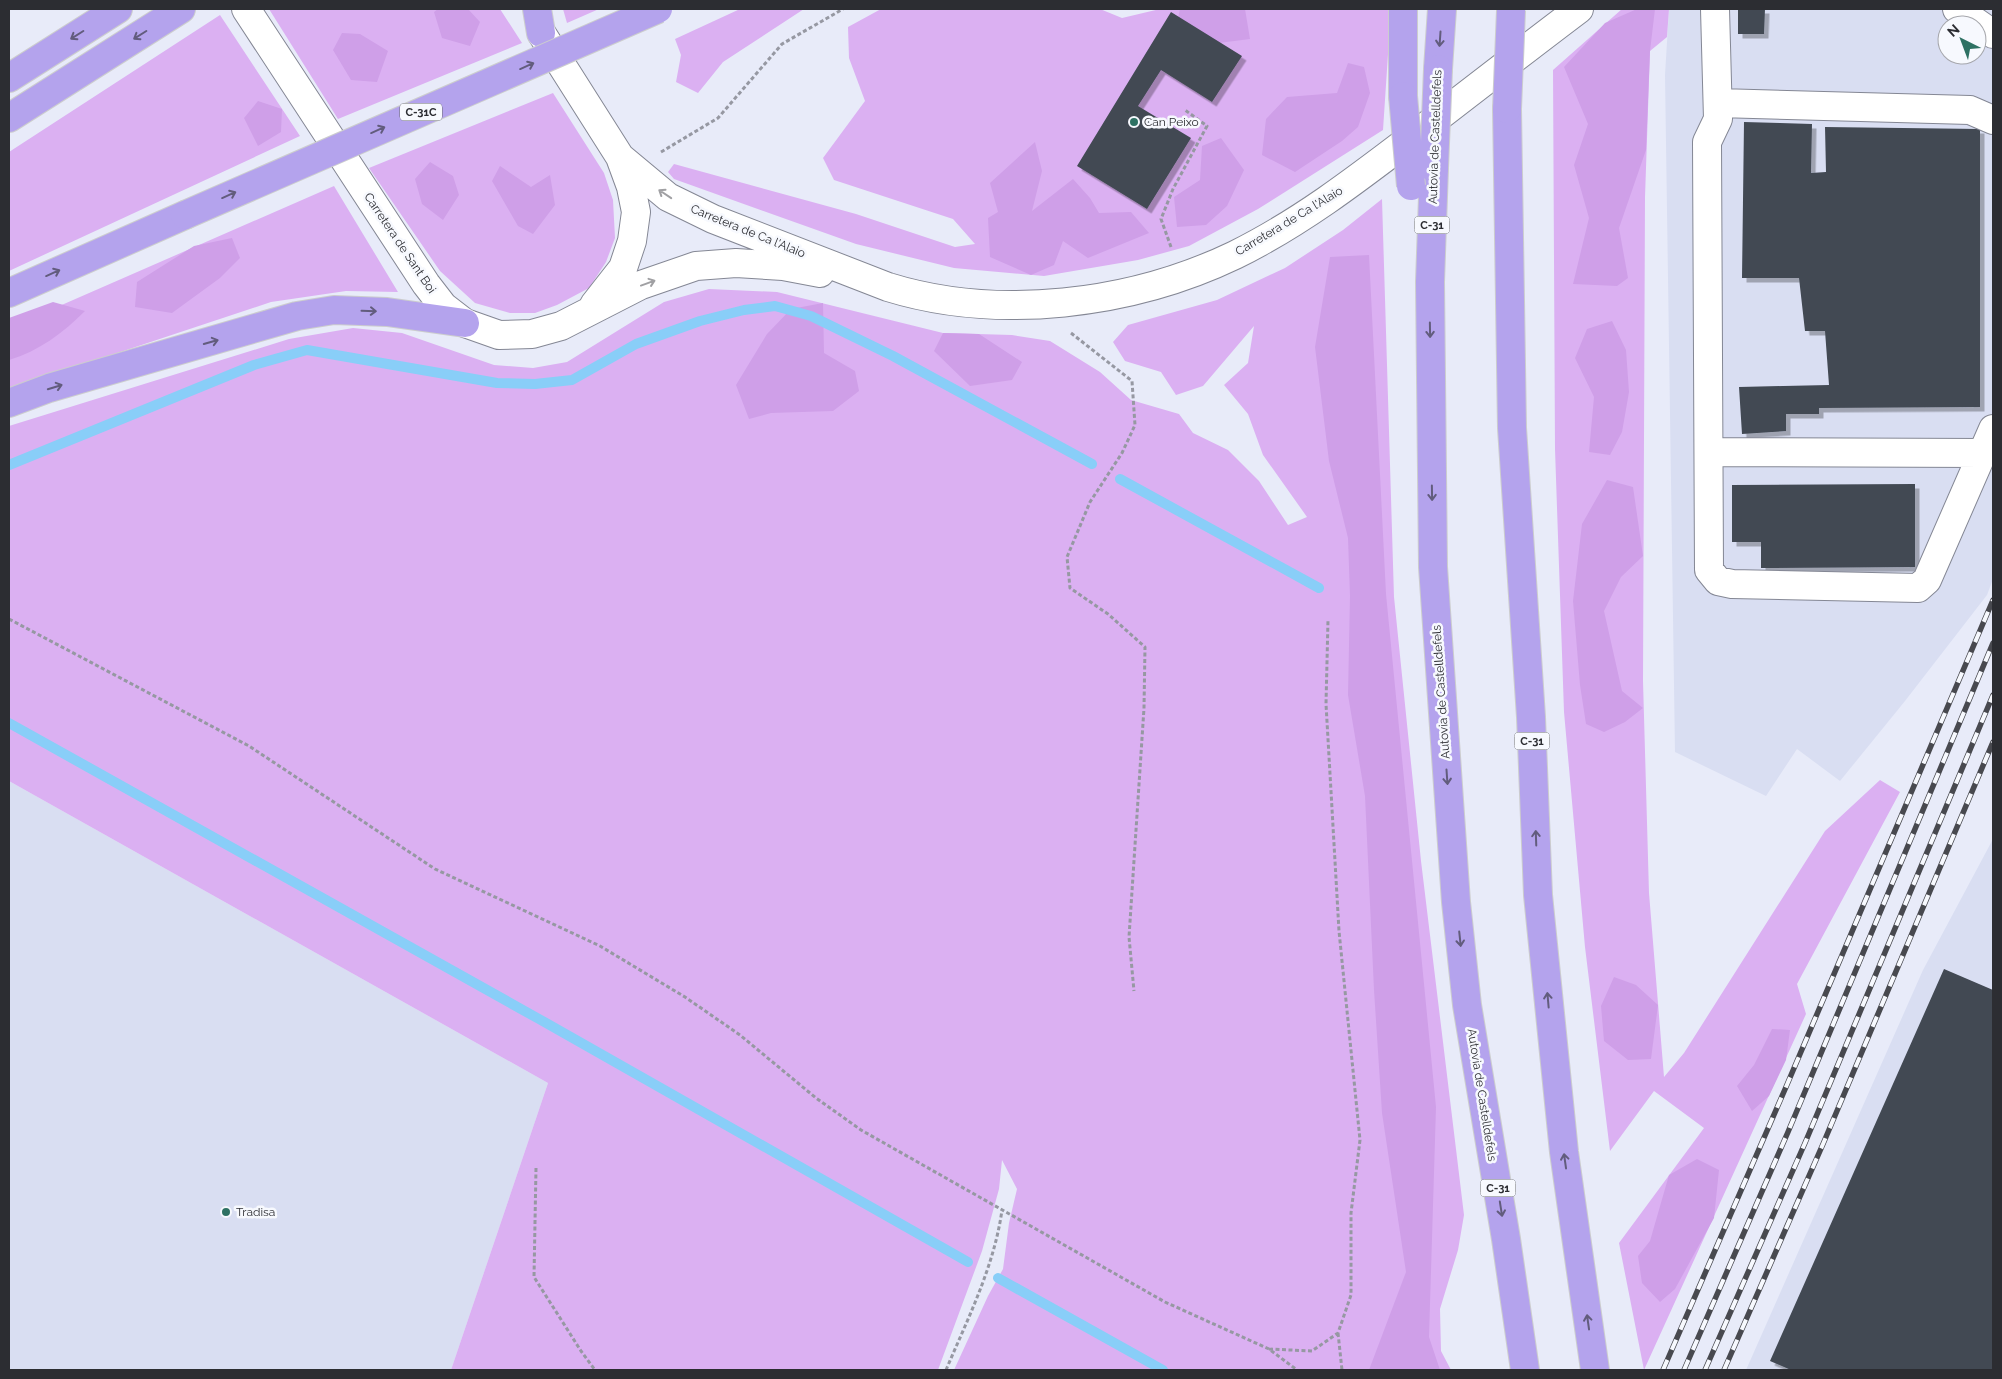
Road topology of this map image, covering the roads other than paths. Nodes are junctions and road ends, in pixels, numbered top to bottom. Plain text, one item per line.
1 (118, 9) edge
2 (181, 9) edge
3 (246, 9) edge
4 (526, 9) edge
5 (658, 9) edge
6 (1403, 9) edge
7 (1442, 9) edge
8 (1511, 9) edge
9 (1579, 9) edge
10 (1715, 9) edge
11 (1957, 9) edge
12 (539, 21) edge
13 (1993, 34) edge
14 (9, 78) edge
15 (1718, 103) junction
16 (9, 118) edge
17 (1993, 120) edge
18 (626, 162) junction
19 (1430, 282) junction
20 (888, 287) junction
21 (9, 293) edge
22 (588, 311) junction
23 (465, 323) junction
24 (9, 402) edge
25 (1988, 441) edge
26 (1709, 452) junction
27 (1525, 1370) edge
28 (1595, 1370) edge

1 -> 14 highway
2 -> 16 highway
3 - 23 street, Carretera de Sant Boi
4 - 12 street, Carretera de Sant Boi
21 -> 5 highway, C-31C, bridge
6 - 19 highway, bridge
7 -> 19 highway, Autovia de Castelldefels / C-31, bridge
28 -> 8 highway, C-31, bridge
9 - 20 street, Carretera de Ca l'Alaio
10 - 15 street
11 - 13 street
12 - 18 street, Carretera de Sant Boi
15 - 17 street
15 - 26 street
20 -> 18 street, Carretera de Ca l'Alaio
18 - 22 street, Carretera de Sant Boi
19 -> 27 highway, Autovia de Castelldefels / C-31
22 -> 20 street, Carretera de Ca l'Alaio
22 - 23 street, Carretera de Sant Boi
24 -> 23 highway
25 - 26 street
25 - 26 street

